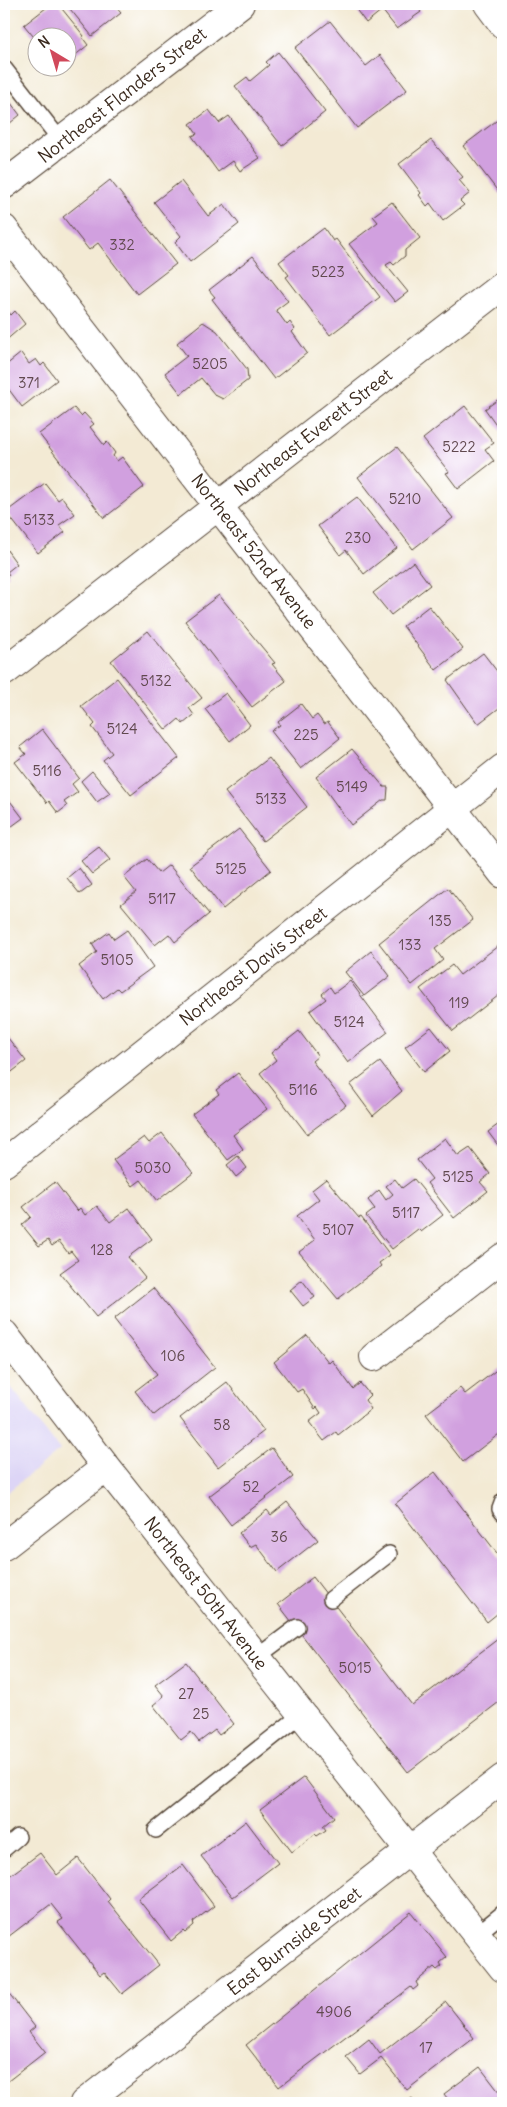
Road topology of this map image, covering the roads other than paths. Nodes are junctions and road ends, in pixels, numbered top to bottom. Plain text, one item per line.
1 (240, 4) edge
2 (488, 4) edge
3 (503, 24) edge
4 (4, 68) edge
5 (61, 141) junction
6 (4, 185) edge
7 (4, 229) edge
8 (503, 285) edge
9 (219, 505) junction
10 (4, 672) edge
11 (503, 768) edge
12 (452, 808) junction
13 (503, 874) edge
14 (4, 1163) edge
15 (503, 1257) edge
16 (4, 1334) edge
17 (374, 1358) dead end
18 (106, 1467) junction
19 (503, 1501) edge
20 (503, 1513) edge
21 (4, 1546) edge
22 (389, 1554) dead end
23 (331, 1599) dead end
24 (297, 1627) dead end
25 (257, 1657) junction
26 (302, 1714) junction
27 (503, 1778) edge
28 (156, 1830) dead end
29 (18, 1837) dead end
30 (4, 1848) edge
31 (410, 1851) junction
32 (503, 1913) edge
33 (477, 1934) junction
34 (503, 1968) edge
35 (84, 2103) edge

1 - 5 street, Northeast Flanders Street
2 - 3 street
4 - 5 lane
5 - 6 street, Northeast Flanders Street
7 - 9 street, Northeast 52nd Avenue
8 - 9 street, Northeast Everett Street
9 - 10 street, Northeast Everett Street
9 - 12 street, Northeast 52nd Avenue
11 - 12 street, Northeast Davis Street
12 - 13 street, Northeast 52nd Avenue
12 - 14 street, Northeast Davis Street
15 - 17 street
16 - 18 street, Northeast 50th Avenue
18 - 21 street
18 - 25 street, Northeast 50th Avenue
19 - 20 lane
22 - 23 lane
24 - 25 lane
25 - 26 street, Northeast 50th Avenue
26 - 28 lane
26 - 31 street, Northeast 50th Avenue
27 - 31 street, East Burnside Street
29 - 30 lane
31 - 33 street, Northeast 50th Avenue
31 - 35 street, East Burnside Street
32 - 33 lane
33 - 34 street, Northeast 50th Avenue

